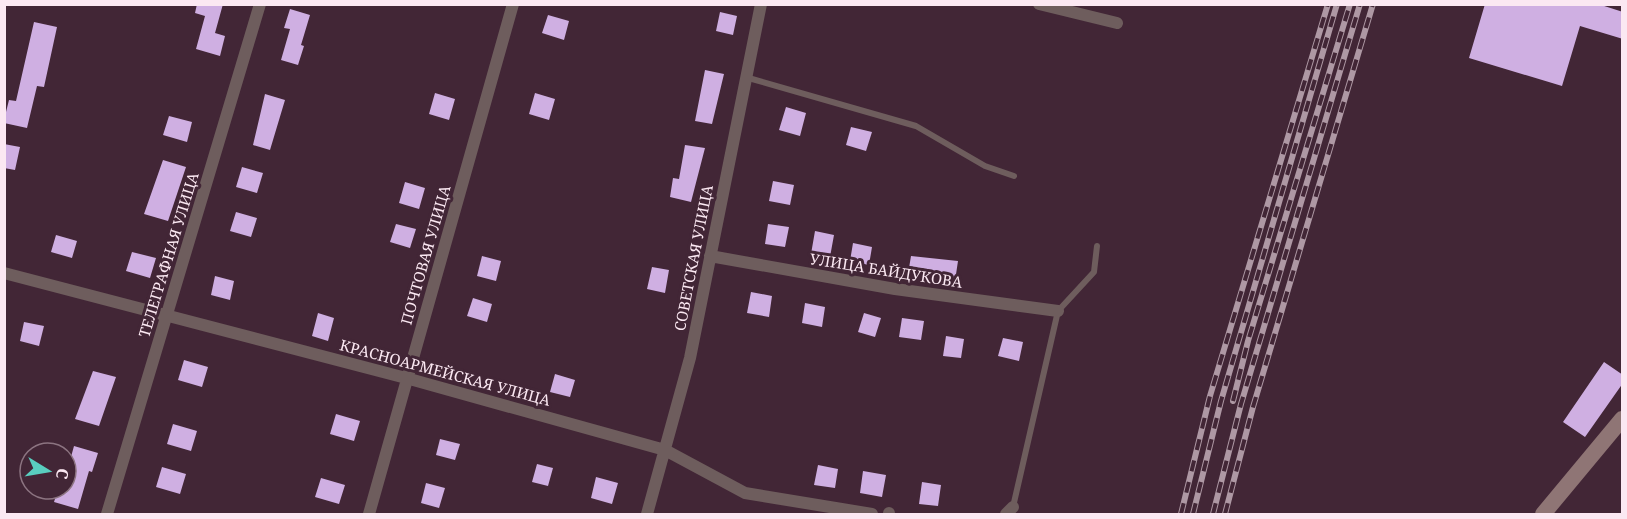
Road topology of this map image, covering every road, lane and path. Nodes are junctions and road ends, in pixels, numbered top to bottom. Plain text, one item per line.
1 (260, 4) edge
2 (513, 4) edge
3 (761, 4) edge
4 (1039, 4) edge
5 (1117, 24) dead end
6 (745, 77) junction
7 (1014, 176) dead end
8 (1097, 246) dead end
9 (710, 256) junction
10 (4, 273) edge
11 (1058, 311) junction
12 (167, 314) junction
13 (406, 378) junction
14 (1623, 419) edge
15 (665, 450) junction
16 (1010, 511) edge
17 (107, 514) edge
18 (369, 514) edge
19 (647, 514) edge
20 (872, 514) edge
21 (1543, 514) edge

1 - 12 street, ТЕЛЕГРАФНАЯ УЛИЦА
2 - 13 street, ПОЧТОВАЯ УЛИЦА
3 - 6 street, СОВЕТСКАЯ УЛИЦА
4 - 5 street
6 - 7 lane
6 - 9 street, СОВЕТСКАЯ УЛИЦА
8 - 11 lane
9 - 11 street, УЛИЦА БАЙДУКОВА
9 - 15 street, СОВЕТСКАЯ УЛИЦА
10 - 12 street, КРАСНОАРМЕЙСКАЯ УЛИЦА
11 - 16 lane
12 - 13 street, КРАСНОАРМЕЙСКАЯ УЛИЦА
12 - 17 street, ТЕЛЕГРАФНАЯ УЛИЦА
13 - 15 street, КРАСНОАРМЕЙСКАЯ УЛИЦА
13 - 18 street, ПОЧТОВАЯ УЛИЦА
14 - 21 street
15 - 19 street, СОВЕТСКАЯ УЛИЦА
15 - 20 street, КРАСНОАРМЕЙСКАЯ УЛИЦА

